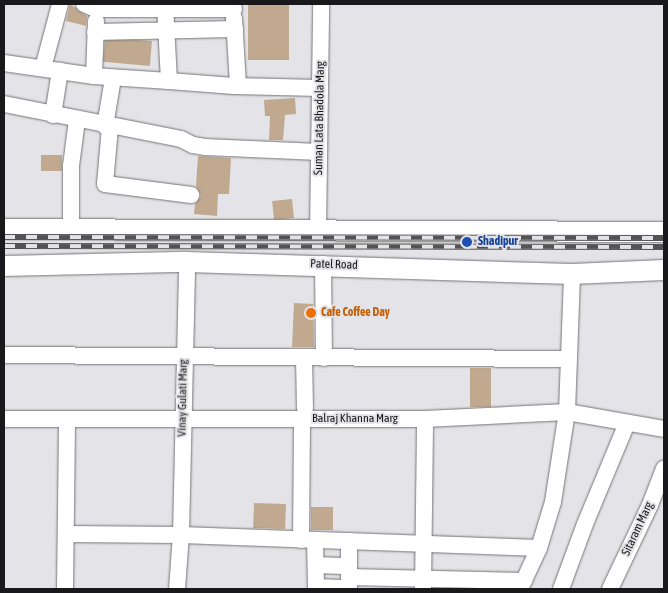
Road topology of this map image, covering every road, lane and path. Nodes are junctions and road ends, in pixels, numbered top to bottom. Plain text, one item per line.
1 (60, 4) edge
2 (322, 4) edge
3 (332, 4) edge
4 (92, 6) edge
5 (234, 6) edge
6 (165, 7) edge
7 (235, 29) junction
8 (166, 30) junction
9 (95, 32) junction
10 (4, 63) edge
11 (43, 68) junction
12 (60, 71) junction
13 (94, 76) junction
14 (113, 78) junction
15 (169, 81) junction
16 (238, 86) junction
17 (320, 88) junction
18 (4, 104) edge
19 (53, 115) junction
20 (77, 120) junction
21 (107, 126) junction
22 (319, 152) junction
23 (191, 195) dead end
24 (4, 229) edge
25 (71, 230) junction
26 (323, 231) junction
27 (664, 232) edge
28 (187, 262) junction
29 (323, 264) junction
30 (4, 266) edge
31 (664, 270) edge
32 (572, 274) junction
33 (4, 355) edge
34 (184, 355) junction
35 (304, 357) junction
36 (324, 358) junction
37 (569, 359) junction
38 (567, 412) junction
39 (304, 413) junction
40 (67, 418) junction
41 (4, 419) edge
42 (182, 419) junction
43 (425, 419) junction
44 (627, 423) junction
45 (664, 429) edge
46 (664, 468) edge
47 (66, 534) junction
48 (180, 535) junction
49 (308, 540) junction
50 (349, 542) junction
51 (423, 544) junction
52 (539, 548) junction
53 (316, 566) junction
54 (349, 580) edge
55 (423, 584) edge
56 (475, 584) edge
57 (522, 585) edge
58 (316, 588) edge
59 (65, 589) edge
60 (176, 589) edge
61 (562, 589) edge
62 (610, 589) edge

1 - 11 street
2 - 17 street, Suman Lata Bhadola Marg
3 - 26 street, Suman Lata Bhadola Marg
4 - 6 street
4 - 9 street
5 - 6 street
5 - 7 street
6 - 8 street
7 - 8 street
7 - 16 street
8 - 9 street
8 - 15 street
9 - 13 street
10 - 11 street
11 - 12 street
12 - 13 street
12 - 19 street
13 - 14 street
14 - 15 street
14 - 21 street
15 - 16 street
16 - 17 street
17 - 22 street, Suman Lata Bhadola Marg
18 - 19 street
19 - 20 street
20 - 21 street
20 - 25 street
21 - 22 street
21 - 23 street
22 - 26 street, Suman Lata Bhadola Marg
24 - 25 main road
25 - 26 main road
26 - 27 main road
28 - 29 main road, Patel Road
28 - 30 main road, Patel Road
28 - 34 street, Vinay Gulati Marg
29 - 32 main road, Patel Road
29 - 36 street
31 - 32 main road, Patel Road
32 - 37 street
33 - 34 street
34 - 35 street
34 - 42 street, Vinay Gulati Marg
35 - 36 street
35 - 39 street
36 - 37 street
37 - 38 street
38 - 43 street, Balraj Khanna Marg
38 - 44 street, Balraj Khanna Marg
38 - 52 street
39 - 42 street, Balraj Khanna Marg
39 - 43 street, Balraj Khanna Marg
39 - 49 street
40 - 41 street, Balraj Khanna Marg
40 - 42 street, Balraj Khanna Marg
40 - 47 street
42 - 48 street, Vinay Gulati Marg
43 - 51 street
44 - 45 street, Balraj Khanna Marg
44 - 61 street
46 - 62 street, Sitaram Marg
47 - 48 street
47 - 59 street
48 - 49 street
48 - 60 street, Vinay Gulati Marg
49 - 50 street
49 - 53 street
50 - 51 street
50 - 54 street
51 - 52 street
51 - 55 street
52 - 57 street
53 - 54 street
53 - 58 street
54 - 55 street
54 - 58 street
55 - 56 street
56 - 57 street

